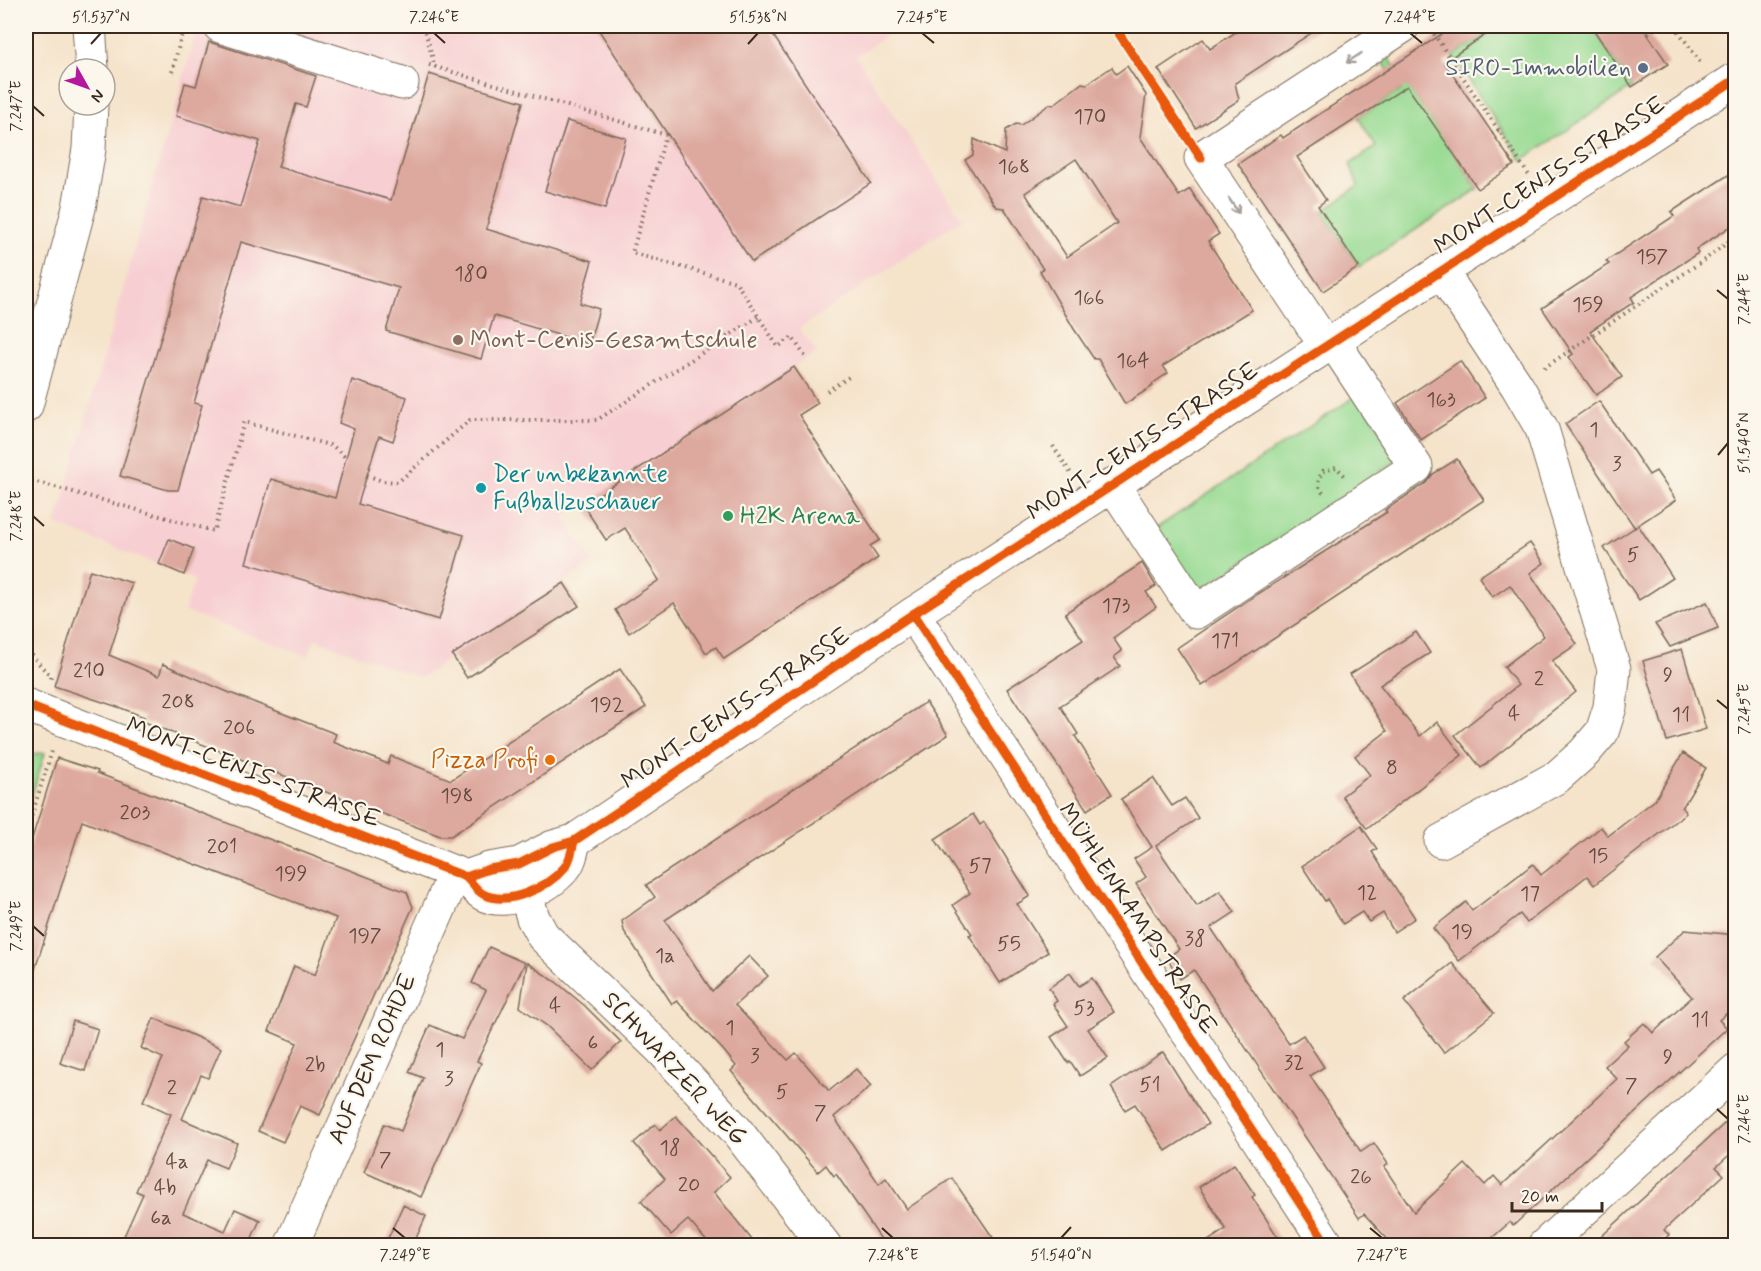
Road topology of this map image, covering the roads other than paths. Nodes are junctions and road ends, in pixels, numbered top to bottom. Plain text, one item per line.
1 (89, 26) edge
2 (220, 26) edge
3 (1403, 26) edge
4 (91, 57) edge
5 (414, 74) road end
6 (1727, 84) edge
7 (90, 117) edge
8 (1441, 271) junction
9 (1330, 343) junction
10 (26, 406) edge
11 (1113, 485) junction
12 (913, 614) junction
13 (26, 705) edge
14 (1441, 841) dead end
15 (574, 842) junction
16 (461, 875) junction
17 (526, 894) junction
18 (1736, 1070) edge
19 (291, 1245) edge
20 (825, 1245) edge
21 (1328, 1245) edge
22 (1544, 1245) edge

1 - 4 street
2 - 5 street
3 -> 9 street, MONT-CENIS-STRASSE
6 - 8 street, MONT-CENIS-STRASSE
7 - 10 street
8 - 9 street, MONT-CENIS-STRASSE
8 - 14 street
9 - 11 street, MONT-CENIS-STRASSE
9 - 11 street, MONT-CENIS-STRASSE
11 - 12 street, MONT-CENIS-STRASSE
12 - 15 street, MONT-CENIS-STRASSE
12 - 21 street, MÜHLENKAMPSTRASSE
13 - 16 street, MONT-CENIS-STRASSE
15 - 16 street, MONT-CENIS-STRASSE
15 - 17 street, MONT-CENIS-STRASSE
16 - 17 street, MONT-CENIS-STRASSE
16 - 19 street, AUF DEM ROHDE
17 - 20 street, SCHWARZER WEG
18 - 22 street

